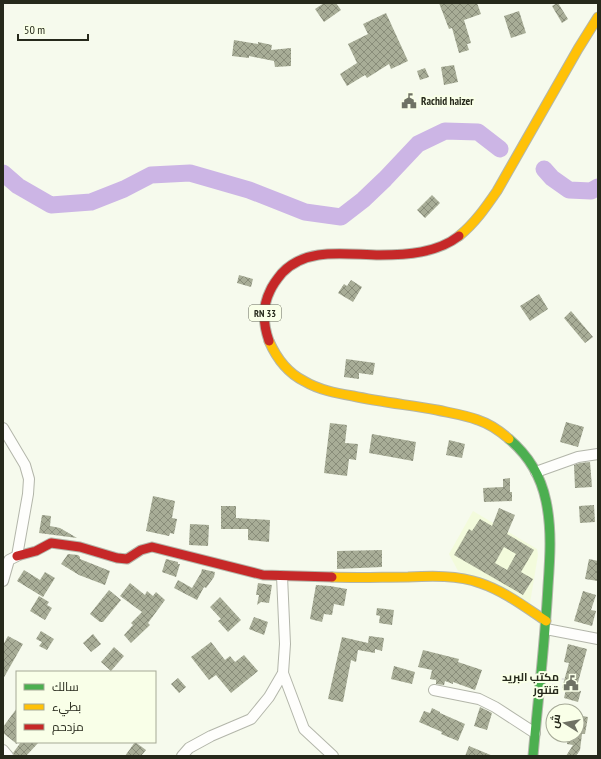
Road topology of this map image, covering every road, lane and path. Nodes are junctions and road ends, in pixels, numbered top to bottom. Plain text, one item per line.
1 (598, 17) edge
2 (3, 428) edge
3 (598, 454) edge
4 (536, 472) junction
5 (17, 556) junction
6 (282, 576) junction
7 (3, 581) edge
8 (546, 625) junction
9 (598, 639) edge
10 (283, 673) junction
11 (434, 690) dead end
12 (535, 733) junction
13 (3, 750) edge
14 (8, 756) edge
15 (182, 756) edge
16 (333, 756) edge
17 (533, 756) edge

1 - 4 main road, RN 33
2 - 5 street
3 - 4 street
4 - 8 main road, RN 33
5 - 6 main road
5 - 7 street
6 - 8 main road
6 - 10 street
8 - 9 street
8 - 12 main road, RN 33
10 - 15 street
10 - 16 street
11 - 12 street
12 - 17 main road, RN 33
13 - 14 street

